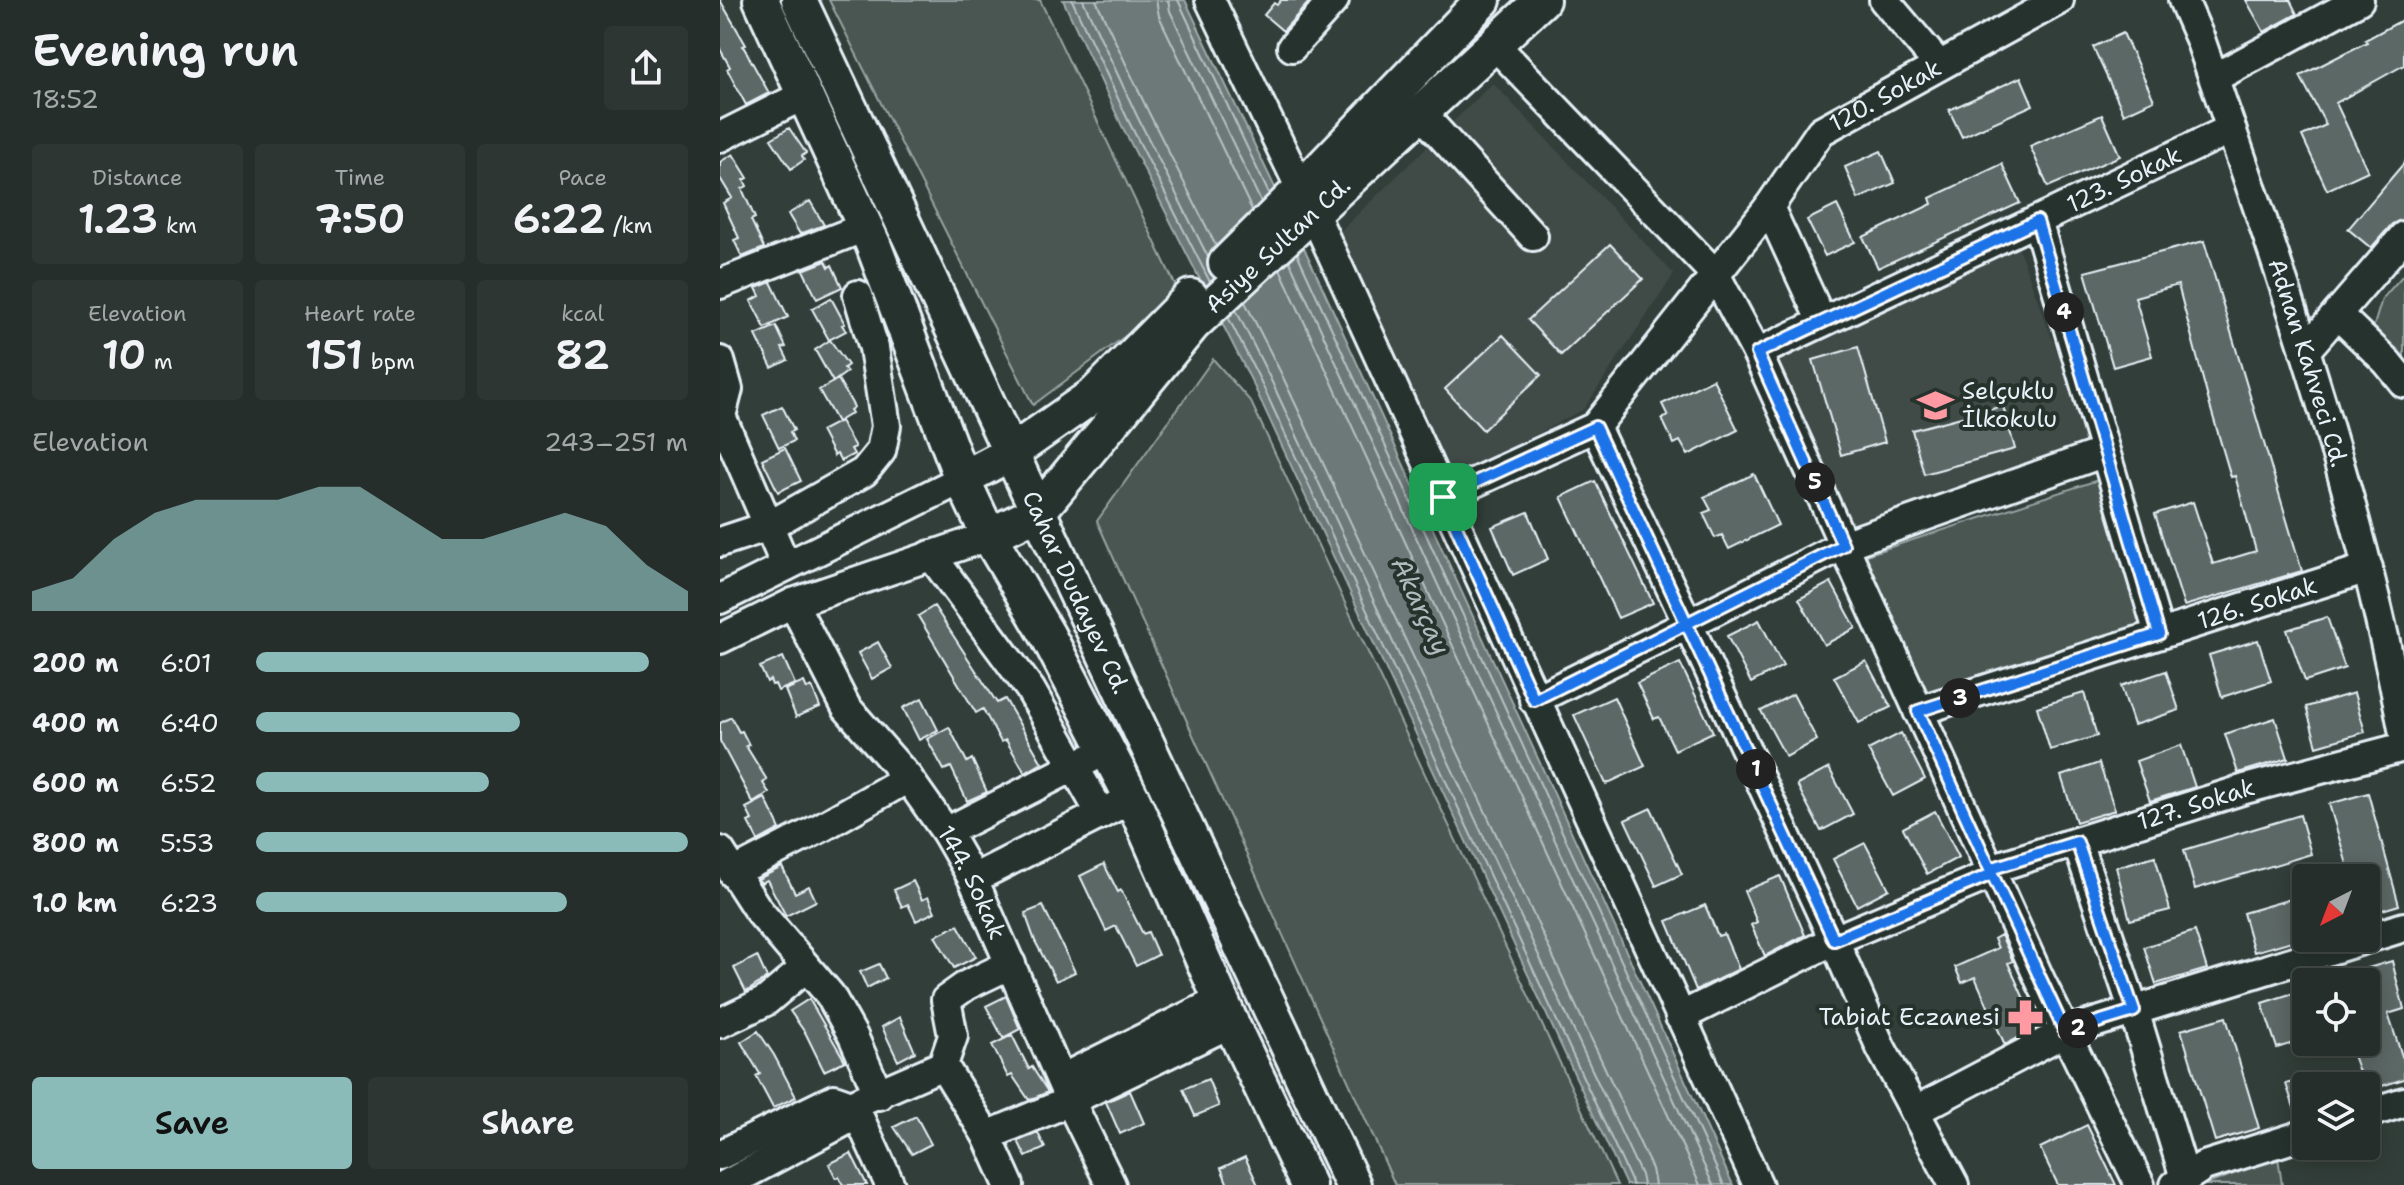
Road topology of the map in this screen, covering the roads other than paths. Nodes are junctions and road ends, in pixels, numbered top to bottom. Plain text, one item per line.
1 (761, 0) edge
2 (799, 0) edge
3 (1210, 0) edge
4 (1334, 0) edge
5 (1483, 0) edge
6 (1542, 0) edge
7 (1884, 0) edge
8 (2059, 0) edge
9 (2183, 0) edge
10 (2359, 0) edge
11 (1494, 44) junction
12 (1292, 47) dead end
13 (1939, 65) junction
14 (2214, 78) junction
15 (804, 95) junction
16 (1420, 112) junction
17 (2231, 129) junction
18 (720, 137) edge
19 (1769, 207) junction
20 (1300, 208) junction
21 (2037, 221) junction
22 (865, 227) junction
23 (1533, 236) dead end
24 (2404, 236) edge
25 (1715, 274) junction
26 (720, 284) edge
27 (858, 295) dead end
28 (2337, 314) junction
29 (1187, 315) junction
30 (1822, 322) junction
31 (2305, 351) junction
32 (1757, 353) junction
33 (720, 361) edge
34 (2404, 383) edge
35 (721, 416) edge
36 (1595, 427) junction
37 (2105, 452) junction
38 (1011, 453) junction
39 (962, 479) junction
40 (1443, 497) junction
41 (1038, 512) junction
42 (769, 526) junction
43 (989, 536) junction
44 (720, 542) edge
45 (1843, 545) junction
46 (931, 555) junction
47 (786, 566) junction
48 (2368, 568) junction
49 (720, 599) edge
50 (793, 603) junction
51 (1688, 624) junction
52 (2159, 634) junction
53 (720, 639) edge
54 (1534, 700) junction
55 (1918, 711) junction
56 (2403, 729) edge
57 (1107, 750) junction
58 (1076, 766) junction
59 (908, 778) junction
60 (1132, 798) junction
61 (1101, 814) junction
62 (946, 832) junction
63 (2077, 842) junction
64 (726, 862) edge
65 (1991, 872) junction
66 (973, 879) junction
67 (2404, 927) edge
68 (1834, 940) junction
69 (1011, 964) junction
70 (806, 967) junction
71 (2134, 1011) junction
72 (1226, 1012) junction
73 (1680, 1017) junction
74 (720, 1023) edge
75 (2065, 1032) junction
76 (943, 1065) junction
77 (1065, 1090) junction
78 (861, 1101) junction
79 (2404, 1102) edge
80 (2380, 1110) edge
81 (1915, 1111) junction
82 (987, 1136) junction
83 (2292, 1138) edge
84 (720, 1155) edge
85 (2180, 1182) edge
86 (725, 1185) edge
87 (890, 1185) edge
88 (1009, 1185) edge
89 (1111, 1185) edge
90 (1308, 1185) edge
91 (1353, 1185) edge
92 (1758, 1185) edge
93 (1954, 1185) edge
94 (2140, 1185) edge

1 - 15 main road, Cahar Dudayev Cd.
2 - 38 main road, Cahar Dudayev Cd.
3 - 20 street
4 - 12 street
5 - 20 main road, Asiye Sultan Cd.
6 - 11 main road, Asiye Sultan Cd.
7 - 13 street
8 - 13 street, 120. Sokak
9 - 14 street, Adnan Kahveci Cd.
10 - 14 street
11 - 16 main road, Asiye Sultan Cd.
11 - 25 street
13 - 19 street, 120. Sokak
14 - 17 street, Adnan Kahveci Cd.
15 - 18 street
15 - 22 main road, Cahar Dudayev Cd.
16 - 20 main road, Asiye Sultan Cd.
16 - 23 street
17 - 21 street, 123. Sokak
17 - 31 street, Adnan Kahveci Cd.
19 - 25 street, 120. Sokak
19 - 30 street
20 - 29 main road, Asiye Sultan Cd.
20 - 40 street
21 - 30 street, 123. Sokak
21 - 37 street
22 - 26 street
22 - 39 main road, Cahar Dudayev Cd.
24 - 28 street
25 - 32 street
25 - 36 street, 120. Sokak
27 - 42 street
28 - 31 street
28 - 34 street
29 - 38 main road, Asiye Sultan Cd.
29 - 41 main road, Asiye Sultan Cd.
30 - 32 street, 123. Sokak
31 - 48 street, Adnan Kahveci Cd.
32 - 45 street
33 - 35 street
35 - 42 street
36 - 40 street
36 - 51 street
37 - 45 street
37 - 52 street
38 - 39 main road, Asiye Sultan Cd.
38 - 41 main road, Cahar Dudayev Cd.
39 - 43 main road, Cahar Dudayev Cd.
39 - 47 street
40 - 54 street
41 - 43 main road
41 - 91 main road, Cahar Dudayev Cd.
42 - 44 street
42 - 47 street
43 - 46 street
43 - 57 main road, Cahar Dudayev Cd.
45 - 51 street
45 - 55 street
46 - 50 street
46 - 58 street
47 - 49 street
48 - 52 street, 126. Sokak
48 - 56 street, Adnan Kahveci Cd.
50 - 53 street
50 - 59 street, 144. Sokak
51 - 54 street
51 - 68 street
52 - 55 street, 126. Sokak
54 - 73 street
55 - 65 street
56 - 63 street, 127. Sokak
57 - 58 street
57 - 60 main road, Cahar Dudayev Cd.
58 - 61 street
58 - 62 street
59 - 62 street, 144. Sokak
59 - 64 street
60 - 61 street
60 - 72 main road, Cahar Dudayev Cd.
61 - 66 street
62 - 66 street, 144. Sokak
63 - 65 street, 127. Sokak
63 - 71 street
64 - 70 street
65 - 68 street, 127. Sokak
65 - 75 street
66 - 69 street, 144. Sokak
67 - 71 street
68 - 73 street, 127. Sokak
68 - 81 street
69 - 76 street
69 - 77 street, 144. Sokak
70 - 74 street
70 - 78 street
71 - 75 street
71 - 85 street
72 - 77 street
72 - 90 main road, Cahar Dudayev Cd.
73 - 92 street
75 - 81 street
75 - 94 street
76 - 78 street
76 - 82 street
77 - 82 street
77 - 89 street, 144. Sokak
78 - 84 street
78 - 86 street
78 - 87 street
79 - 80 street
81 - 93 street
82 - 88 street
83 - 85 street

